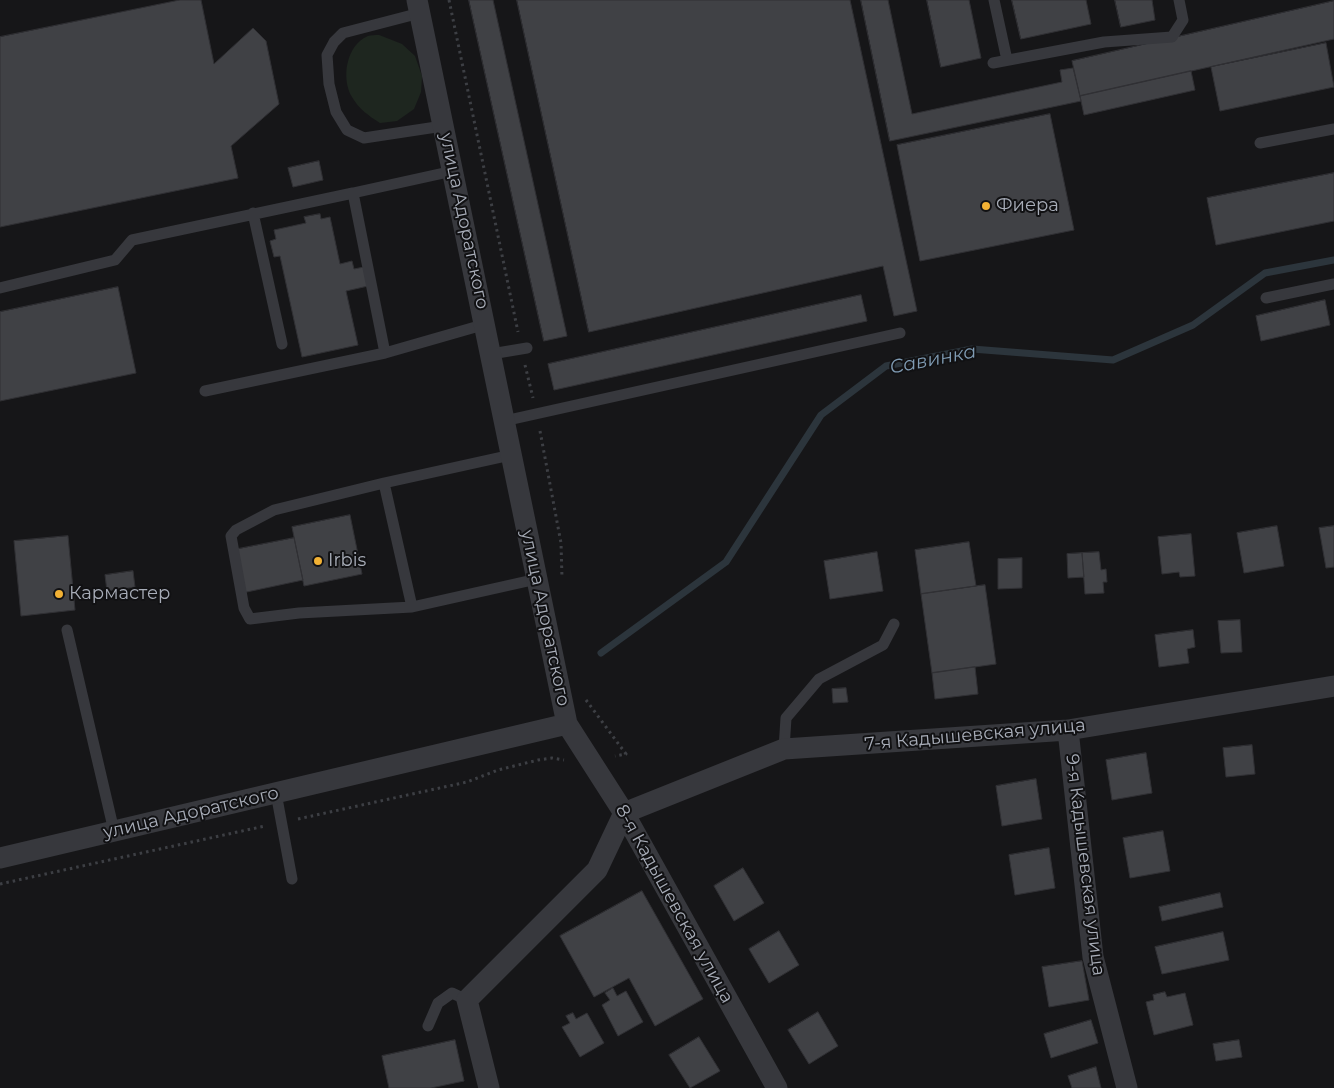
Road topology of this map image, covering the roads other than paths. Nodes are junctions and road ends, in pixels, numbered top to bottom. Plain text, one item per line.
1 (994, 0) edge
2 (1179, 0) edge
3 (418, 7) edge
4 (1007, 60) junction
5 (993, 63) dead end
6 (443, 126) junction
7 (1334, 129) edge
8 (1260, 143) dead end
9 (453, 172) junction
10 (353, 193) junction
11 (253, 214) junction
12 (1334, 284) edge
13 (0, 288) edge
14 (1266, 298) dead end
15 (486, 324) junction
16 (900, 333) dead end
17 (282, 344) dead end
18 (524, 349) road end
19 (385, 352) junction
20 (491, 354) junction
21 (205, 391) dead end
22 (504, 421) junction
23 (511, 455) junction
24 (384, 483) junction
25 (537, 579) junction
26 (412, 606) junction
27 (894, 624) dead end
28 (66, 630) dead end
29 (1334, 686) edge
30 (567, 724) junction
31 (1068, 730) junction
32 (784, 749) junction
33 (276, 793) junction
34 (624, 813) junction
35 (114, 831) junction
36 (0, 858) edge
37 (292, 879) dead end
38 (467, 1000) junction
39 (428, 1026) dead end
40 (489, 1088) edge
41 (777, 1088) edge
42 (1127, 1088) edge

1 - 4 lane
2 - 4 lane
3 - 6 street, улица Адоратского
3 - 6 lane
4 - 5 lane
6 - 9 street, улица Адоратского
7 - 8 lane
9 - 10 lane
9 - 15 street, улица Адоратского
10 - 11 lane
10 - 19 lane
11 - 13 lane
11 - 17 lane
12 - 14 lane
15 - 19 lane
15 - 20 street, улица Адоратского
16 - 22 lane
18 - 20 lane
19 - 21 lane
20 - 22 street, улица Адоратского
22 - 23 street, улица Адоратского
23 - 24 lane
23 - 25 street, улица Адоратского
24 - 26 lane
24 - 26 lane
25 - 26 lane
25 - 30 street, улица Адоратского
27 - 32 lane
28 - 35 lane
29 - 31 street, 7-я Кадышевская улица
30 - 33 street, улица Адоратского
30 - 34 street, 8-я Кадышевская улица
31 - 32 street, 7-я Кадышевская улица
31 - 42 street, 9-я Кадышевская улица
32 - 34 street, 7-я Кадышевская улица
33 - 35 street, улица Адоратского
33 - 37 lane
34 - 38 street
34 - 41 street, 8-я Кадышевская улица
35 - 36 street, улица Адоратского
38 - 39 lane
38 - 40 street

